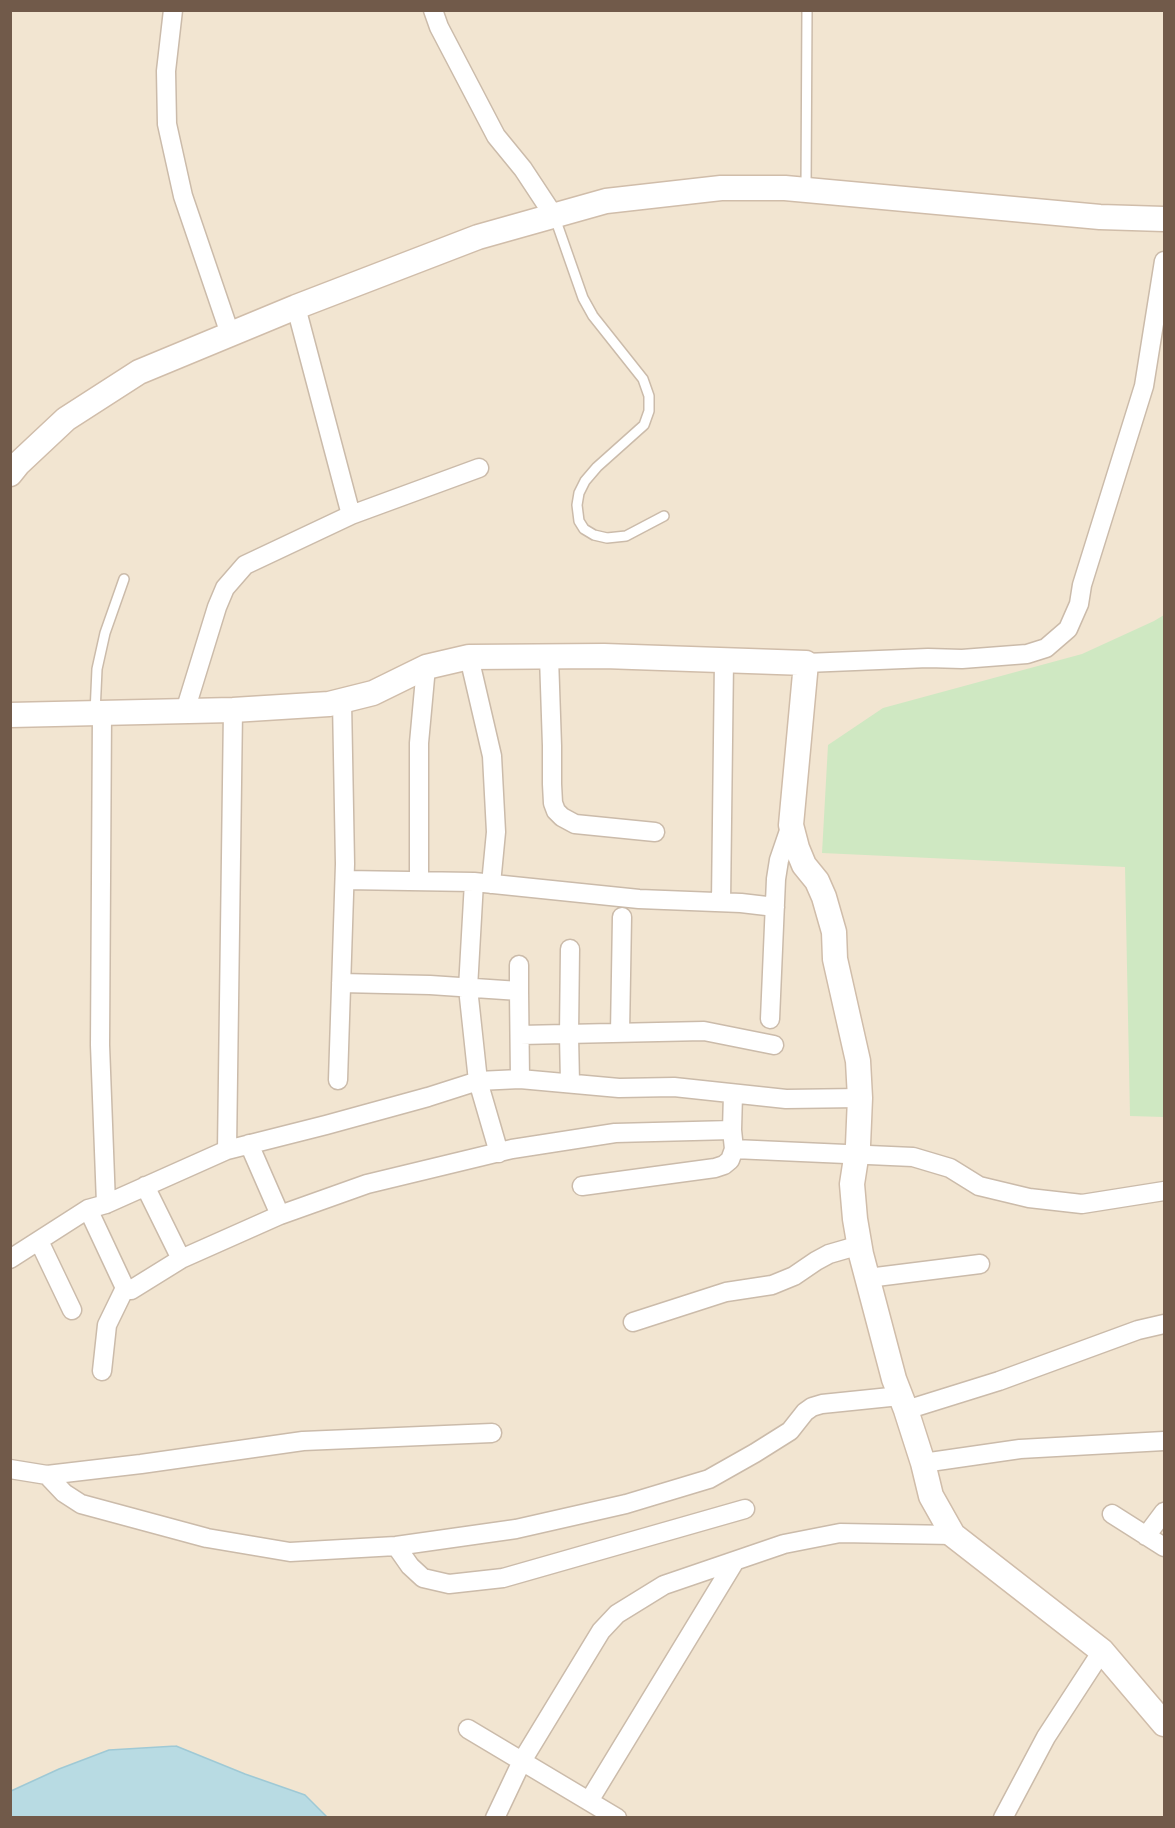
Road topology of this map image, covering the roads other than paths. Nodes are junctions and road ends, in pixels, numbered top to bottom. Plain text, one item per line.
1 (173, 10) edge
2 (433, 10) edge
3 (807, 10) edge
4 (806, 190) junction
5 (554, 216) junction
6 (1164, 219) edge
7 (1164, 261) edge
8 (296, 307) junction
9 (231, 334) junction
10 (13, 468) edge
11 (479, 468) dead end
12 (351, 515) junction
13 (664, 516) dead end
14 (124, 579) dead end
15 (469, 657) junction
16 (549, 657) junction
17 (724, 660) junction
18 (806, 663) junction
19 (426, 667) junction
20 (342, 701) junction
21 (232, 710) junction
22 (185, 711) junction
23 (99, 713) junction
24 (10, 715) edge
25 (791, 825) junction
26 (655, 832) dead end
27 (345, 880) junction
28 (419, 881) junction
29 (483, 883) junction
30 (721, 902) junction
31 (775, 907) junction
32 (622, 916) dead end
33 (570, 949) dead end
34 (519, 965) dead end
35 (468, 988) junction
36 (341, 991) junction
37 (519, 991) junction
38 (770, 1019) dead end
39 (621, 1033) junction
40 (520, 1035) junction
41 (569, 1035) junction
42 (774, 1046) dead end
43 (520, 1078) junction
44 (338, 1080) dead end
45 (478, 1081) junction
46 (570, 1083) junction
47 (733, 1094) junction
48 (860, 1098) junction
49 (733, 1139) junction
50 (249, 1144) junction
51 (227, 1150) junction
52 (499, 1153) junction
53 (856, 1154) junction
54 (145, 1186) junction
55 (582, 1186) dead end
56 (1164, 1191) edge
57 (97, 1206) junction
58 (279, 1215) junction
59 (39, 1241) junction
60 (860, 1245) junction
61 (10, 1259) edge
62 (181, 1259) junction
63 (980, 1264) dead end
64 (868, 1278) junction
65 (125, 1288) junction
66 (72, 1310) dead end
67 (633, 1322) dead end
68 (1164, 1324) edge
69 (102, 1371) dead end
70 (903, 1403) junction
71 (492, 1433) dead end
72 (1164, 1441) edge
73 (923, 1463) junction
74 (10, 1469) edge
75 (47, 1475) junction
76 (745, 1509) dead end
77 (1164, 1512) edge
78 (1112, 1514) dead end
79 (952, 1535) junction
80 (1146, 1536) junction
81 (396, 1546) junction
82 (1164, 1547) edge
83 (735, 1561) junction
84 (1102, 1651) junction
85 (1164, 1724) edge
86 (468, 1730) dead end
87 (522, 1761) junction
88 (590, 1801) junction
89 (613, 1816) edge
90 (495, 1818) edge
91 (1003, 1818) edge

1 - 9 street
2 - 5 street
3 - 4 lane
4 - 5 street
4 - 6 street
5 - 8 street
5 - 13 lane
7 - 18 street
8 - 9 street
8 - 12 street
9 - 10 street
11 - 12 street
12 - 22 street
14 - 23 lane
15 - 16 street
15 - 19 street
15 - 29 street
16 - 17 street
16 - 26 street
17 - 18 street
17 - 30 street
18 - 25 street
19 - 20 street
19 - 28 street
20 - 21 street
20 - 27 street
21 - 22 street
21 - 51 street
22 - 23 street
23 - 24 street
23 - 57 street
25 - 31 street
25 - 48 street
27 - 28 street
27 - 36 street
28 - 29 street
29 - 30 street
29 - 35 street
30 - 31 street
31 - 38 street
32 - 39 street
33 - 41 street
34 - 37 street
35 - 36 street
35 - 37 street
35 - 45 street
36 - 44 street
37 - 40 street
39 - 41 street
39 - 42 street
40 - 41 street
40 - 43 street
41 - 46 street
43 - 45 street
43 - 46 street
45 - 50 street
45 - 52 street
46 - 47 street
47 - 48 street
47 - 49 street
48 - 53 street
49 - 52 street
49 - 53 street
49 - 55 street
50 - 51 street
50 - 58 street
51 - 54 street
52 - 58 street
53 - 56 street
53 - 60 street
54 - 57 street
54 - 62 street
57 - 59 street
57 - 65 street
58 - 62 street
59 - 61 street
59 - 66 street
60 - 64 street
60 - 67 street
62 - 65 street
63 - 64 street
64 - 70 street
65 - 69 street
68 - 70 street
70 - 73 street
70 - 81 street
71 - 75 street
72 - 73 street
73 - 79 street
74 - 75 street
75 - 81 street
76 - 81 street
77 - 80 street
78 - 80 street
79 - 83 street
79 - 84 street
80 - 82 street
83 - 87 street
83 - 88 street
84 - 85 street
84 - 91 street
86 - 87 street
87 - 88 street
87 - 90 street
88 - 89 street

